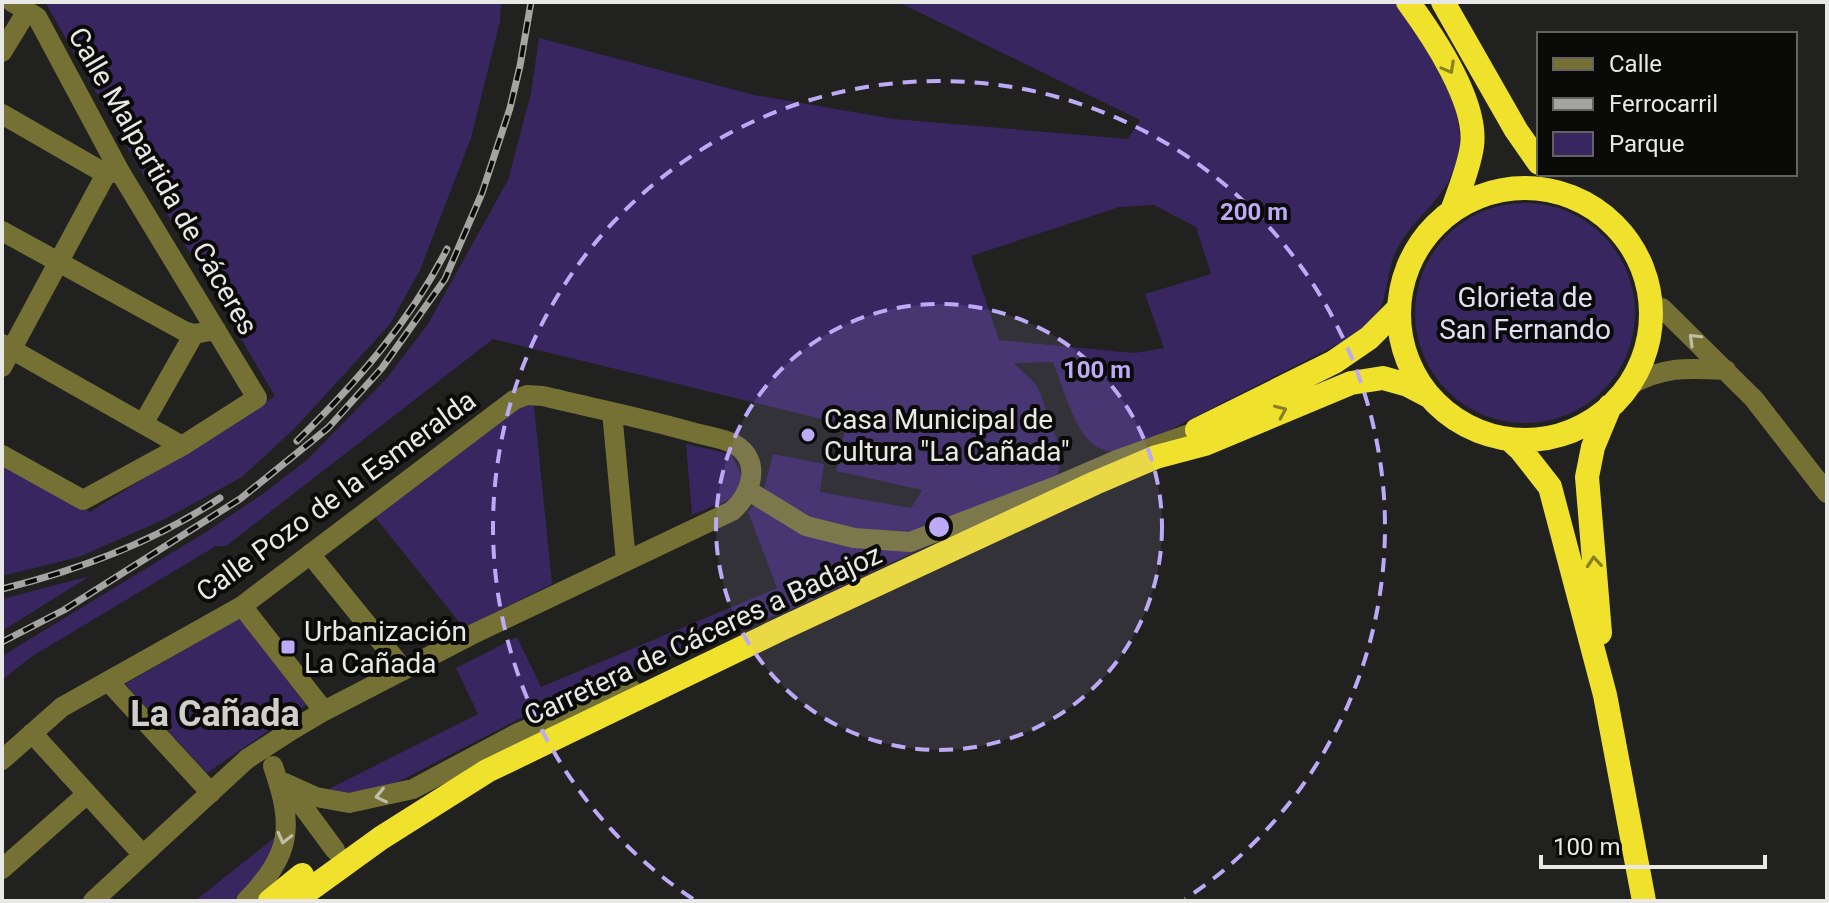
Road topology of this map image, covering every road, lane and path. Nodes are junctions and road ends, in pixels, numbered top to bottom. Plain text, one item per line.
1 (1408, 2) edge
2 (1443, 2) edge
3 (19, 7) edge
4 (2, 52) edge
5 (2, 114) edge
6 (1537, 160) edge
7 (113, 173) junction
8 (1552, 183) edge
9 (1452, 211) junction
10 (2, 231) edge
11 (59, 262) junction
12 (1399, 308) junction
13 (1651, 308) junction
14 (216, 330) junction
15 (194, 334) junction
16 (5, 354) edge
17 (1726, 370) junction
18 (1628, 386) junction
19 (1429, 396) junction
20 (1610, 406) junction
21 (612, 412) junction
22 (143, 424) junction
23 (1195, 432) junction
24 (1509, 439) junction
25 (182, 446) junction
26 (2, 455) edge
27 (1156, 457) junction
28 (749, 491) junction
29 (1827, 493) edge
30 (310, 554) junction
31 (626, 561) junction
32 (242, 606) junction
33 (781, 629) junction
34 (404, 670) junction
35 (108, 681) junction
36 (632, 690) junction
37 (1605, 695) junction
38 (324, 711) junction
39 (32, 733) junction
40 (2, 760) edge
41 (273, 766) junction
42 (487, 771) junction
43 (211, 793) junction
44 (87, 794) junction
45 (335, 850) junction
46 (143, 855) junction
47 (2, 869) edge
48 (93, 901) edge
49 (246, 901) edge
50 (270, 901) edge
51 (280, 901) edge
52 (294, 901) edge
53 (1644, 901) edge

1 -> 9 highway
2 - 6 highway
3 - 4 street
3 - 7 street, Calle Malpartida de Cáceres
5 - 7 street
7 - 11 street
7 - 14 street, Calle Malpartida de Cáceres
8 - 9 highway
8 - 13 highway
9 - 12 highway
10 - 11 street
11 - 15 street
11 - 16 street
12 - 19 highway
12 - 23 highway
17 -> 13 street
13 - 18 highway
14 - 15 street
14 - 25 street, Calle Malpartida de Cáceres
15 - 22 street
16 - 22 street
17 - 18 street
17 - 29 street
18 - 20 highway
19 - 24 highway
27 -> 19 highway
20 - 24 highway
37 -> 20 highway
21 - 28 street, Calle Pozo de la Esmeralda
21 - 30 street, Calle Pozo de la Esmeralda
21 - 31 street
22 - 25 street
23 - 27 highway
23 - 28 street
24 - 37 highway
25 - 26 street
27 - 33 highway, Carretera de Cáceres a Badajoz
28 - 31 street
30 - 32 street, Calle Pozo de la Esmeralda
30 - 34 street
31 - 34 street
32 - 35 street, Calle Pozo de la Esmeralda
32 - 38 street
33 - 36 highway, Carretera de Cáceres a Badajoz
33 - 42 highway, Carretera de Cáceres a Badajoz
34 - 38 street
35 - 39 street, Calle Pozo de la Esmeralda
35 - 43 street
36 -> 41 street
36 - 45 highway, Carretera de Cáceres a Badajoz
37 - 53 highway
38 - 41 street
39 - 40 street, Calle Pozo de la Esmeralda
39 - 44 street
41 - 43 street
41 - 45 street
41 -> 49 street
42 - 45 street
42 - 52 highway, Carretera de Cáceres a Badajoz
43 - 46 street
44 - 46 street
44 - 47 street
45 - 50 highway, Carretera de Cáceres a Badajoz
45 - 51 street
46 - 48 street

